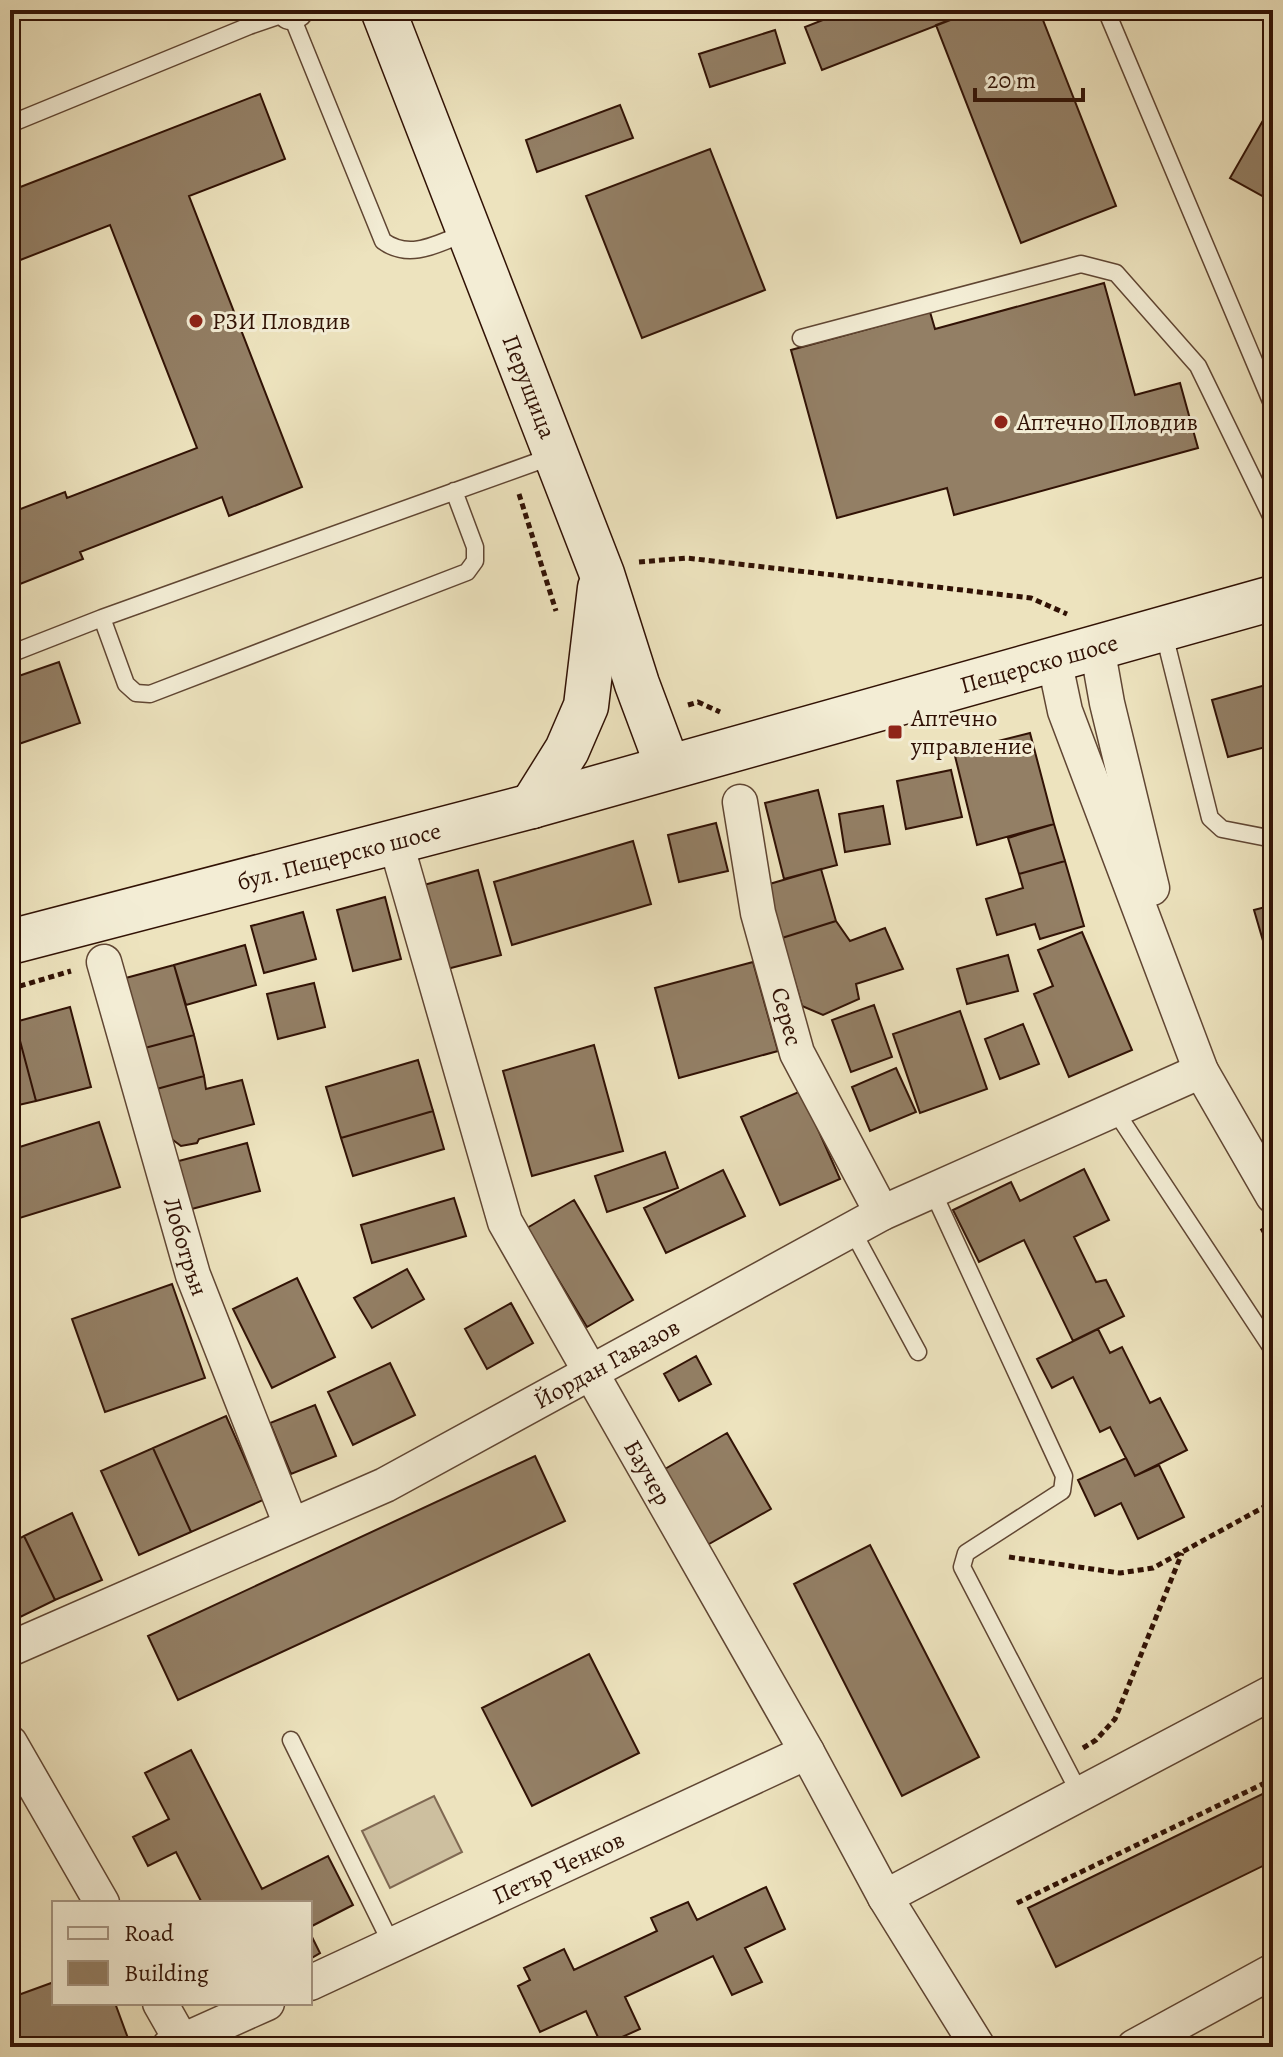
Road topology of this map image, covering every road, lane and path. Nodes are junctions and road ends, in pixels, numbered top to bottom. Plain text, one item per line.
1 (383, 10) edge
2 (1106, 10) edge
3 (292, 11) edge
4 (10, 124) edge
5 (469, 232) junction
6 (801, 338) dead end
7 (1273, 406) edge
8 (556, 455) junction
9 (511, 471) junction
10 (454, 491) junction
11 (1268, 501) edge
12 (1273, 520) edge
13 (602, 574) junction
14 (1273, 598) edge
15 (102, 618) junction
16 (560, 625) dead end
17 (1163, 629) junction
18 (1097, 647) junction
19 (10, 654) edge
20 (1054, 659) junction
21 (668, 767) junction
22 (740, 802) dead end
23 (532, 806) junction
24 (1273, 839) edge
25 (401, 861) dead end
26 (10, 942) edge
27 (104, 962) dead end
28 (1185, 1024) junction
29 (1201, 1071) junction
30 (1114, 1109) junction
31 (932, 1190) junction
32 (1273, 1196) edge
33 (882, 1213) junction
34 (852, 1230) junction
35 (1273, 1350) edge
36 (918, 1352) dead end
37 (589, 1372) junction
38 (1273, 1502) edge
39 (291, 1525) junction
40 (985, 1540) junction
41 (1183, 1553) junction
42 (10, 1649) edge
43 (1273, 1692) edge
44 (291, 1740) dead end
45 (11, 1746) edge
46 (807, 1752) junction
47 (1063, 1761) junction
48 (1273, 1779) edge
49 (1080, 1794) junction
50 (885, 1897) junction
51 (101, 1901) edge
52 (1017, 1903) dead end
53 (392, 1945) junction
54 (1273, 1971) edge
55 (312, 1982) edge
56 (161, 2005) edge
57 (263, 2005) edge
58 (179, 2045) edge
59 (978, 2047) edge
60 (1134, 2047) edge

1 - 5 main road, Перущица
2 - 7 lane
3 - 4 lane
3 - 5 lane
5 - 8 main road, Перущица
6 - 11 lane
8 - 9 lane
8 - 13 main road, Перущица
9 - 10 lane
9 - 16 path
10 - 15 lane
10 - 15 lane
11 - 12 lane
13 - 18 path
13 - 21 main road, Перущица
13 - 23 main road
14 - 17 main road, Пещерско шосе
15 - 19 lane
17 - 18 main road, Пещерско шосе
17 - 24 lane
18 - 20 main road, Пещерско шосе
18 - 28 street
20 - 21 main road, Пещерско шосе
20 - 28 street
21 - 23 main road, бул. Пещерско шосе
22 - 33 street, Серес
23 - 26 main road, бул. Пещерско шосе
25 - 37 street, Баучер
27 - 39 street, Лоботрън
28 - 29 street
29 - 30 street, Йордан Гавазов
29 - 32 street
30 - 31 street, Йордан Гавазов
30 - 35 lane
31 - 33 street, Йордан Гавазов
31 - 40 lane
33 - 34 street, Йордан Гавазов
34 - 36 lane
34 - 37 street, Йордан Гавазов
37 - 39 street, Йордан Гавазов
37 - 46 street, Баучер
38 - 41 path
39 - 42 street, Йордан Гавазов
40 - 41 path
40 - 47 lane
41 - 47 path
43 - 49 street
44 - 53 lane
45 - 51 street
46 - 50 street, Баучер
46 - 53 street, Петър Ченков
47 - 49 lane
48 - 52 path
49 - 50 street
50 - 59 street, Баучер
53 - 55 street, Петър Ченков
54 - 60 street
56 - 58 street
57 - 58 street

